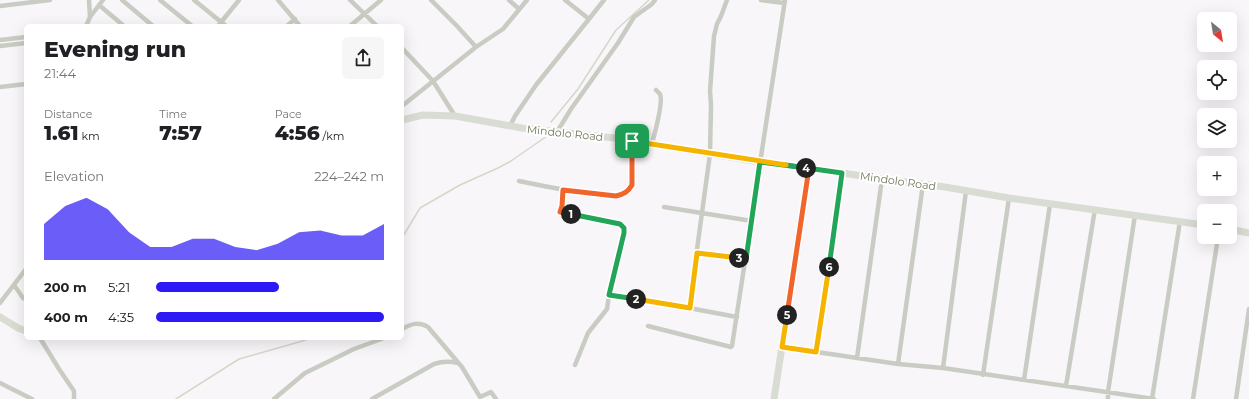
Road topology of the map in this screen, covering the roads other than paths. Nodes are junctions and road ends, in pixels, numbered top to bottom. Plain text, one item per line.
1 (50, 0) edge
2 (89, 0) edge
3 (103, 0) edge
4 (122, 0) edge
5 (160, 0) edge
6 (194, 0) edge
7 (239, 0) edge
8 (278, 0) edge
9 (350, 0) edge
10 (381, 0) edge
11 (431, 0) edge
12 (509, 0) edge
13 (527, 0) edge
14 (565, 0) edge
15 (604, 0) edge
16 (654, 0) edge
17 (727, 0) edge
18 (761, 0) edge
19 (785, 2) edge
20 (99, 5) junction
21 (0, 6) edge
22 (519, 9) junction
23 (364, 14) junction
24 (90, 17) junction
25 (295, 19) junction
26 (589, 19) junction
27 (87, 24) edge
28 (122, 24) edge
29 (151, 24) edge
30 (190, 24) edge
31 (220, 24) edge
32 (289, 24) edge
33 (299, 24) edge
34 (352, 24) edge
35 (375, 24) edge
36 (24, 37) edge
37 (0, 40) edge
38 (24, 43) edge
39 (0, 46) edge
40 (476, 47) junction
41 (404, 50) edge
42 (434, 81) junction
43 (24, 84) edge
44 (0, 87) edge
45 (656, 90) dead end
46 (404, 104) edge
47 (455, 116) junction
48 (404, 120) edge
49 (510, 126) junction
50 (557, 132) junction
51 (632, 141) junction
52 (652, 144) junction
53 (710, 154) junction
54 (760, 162) junction
55 (809, 168) junction
56 (842, 173) junction
57 (882, 179) junction
58 (519, 182) dead end
59 (923, 184) junction
60 (563, 190) junction
61 (966, 190) junction
62 (1009, 198) junction
63 (1050, 204) junction
64 (664, 207) dead end
65 (1095, 209) junction
66 (701, 213) junction
67 (1136, 215) junction
68 (752, 221) junction
69 (1180, 221) junction
70 (1197, 224) edge
71 (1237, 230) edge
72 (1249, 233) edge
73 (1217, 244) edge
74 (697, 253) junction
75 (746, 259) junction
76 (24, 272) edge
77 (14, 285) junction
78 (609, 295) junction
79 (24, 298) edge
80 (0, 303) edge
81 (690, 308) junction
82 (1249, 309) edge
83 (1, 316) edge
84 (736, 317) junction
85 (648, 326) dead end
86 (404, 328) edge
87 (24, 330) edge
88 (41, 340) edge
89 (379, 340) edge
90 (782, 347) junction
91 (816, 352) junction
92 (857, 358) junction
93 (458, 363) junction
94 (575, 364) dead end
95 (898, 364) junction
96 (943, 368) junction
97 (983, 375) junction
98 (1024, 380) junction
99 (0, 383) edge
100 (1066, 386) junction
101 (1108, 392) junction
102 (478, 398) edge
103 (32, 399) edge
104 (74, 399) edge
105 (274, 399) edge
106 (372, 399) edge
107 (496, 399) edge
108 (774, 399) edge
109 (1108, 399) edge
110 (1153, 399) edge
111 (1193, 399) edge
112 (1236, 399) edge

1 - 21 street
2 - 24 street
3 - 20 street
4 - 29 street
5 - 30 street
6 - 31 street
7 - 31 street
8 - 25 street
9 - 23 street
10 - 23 street
11 - 40 street
12 - 22 street
13 - 22 street
14 - 26 street
15 - 26 street
16 - 50 street
17 - 53 street
18 - 19 street
19 - 54 street
20 - 24 street
20 - 28 street
22 - 40 street
23 - 34 street
23 - 35 street
24 - 27 street
25 - 32 street
25 - 33 street
26 - 49 street
36 - 37 street
38 - 39 street
40 - 42 street
41 - 42 street
42 - 46 street
42 - 47 street
43 - 44 street
45 - 52 street
47 - 48 street, Mindolo Road
47 - 49 street, Mindolo Road
49 - 50 street, Mindolo Road
50 - 51 street, Mindolo Road
51 - 52 street, Mindolo Road
51 - 60 street
52 - 53 street, Mindolo Road
53 - 54 street, Mindolo Road
53 - 66 street
54 - 55 street, Mindolo Road
54 - 68 street
55 - 56 street, Mindolo Road
55 - 90 street
56 - 57 street, Mindolo Road
56 - 91 street
57 - 59 street, Mindolo Road
57 - 92 street
58 - 60 street
59 - 61 street, Mindolo Road
59 - 95 street
60 - 78 street
61 - 62 street, Mindolo Road
61 - 96 street
62 - 63 street, Mindolo Road
62 - 97 street
63 - 65 street, Mindolo Road
63 - 98 street
64 - 66 street
65 - 67 street, Mindolo Road
65 - 100 street
66 - 68 street
66 - 74 street
67 - 69 street, Mindolo Road
67 - 101 street
68 - 75 street
69 - 70 street, Mindolo Road
69 - 110 street
71 - 72 street
73 - 111 street
74 - 75 street
74 - 81 street
75 - 84 street
76 - 77 street
77 - 79 street
77 - 80 street
78 - 81 street
78 - 94 street
81 - 84 street
82 - 112 street
83 - 87 street
84 - 85 street
86 - 93 street
88 - 104 street
89 - 105 street
90 - 91 street
90 - 108 street
91 - 92 street
92 - 95 street
93 - 102 street
93 - 106 street
95 - 96 street
96 - 97 street
97 - 98 street
98 - 100 street
99 - 103 street
100 - 101 street
101 - 109 street
101 - 110 street
102 - 107 street

